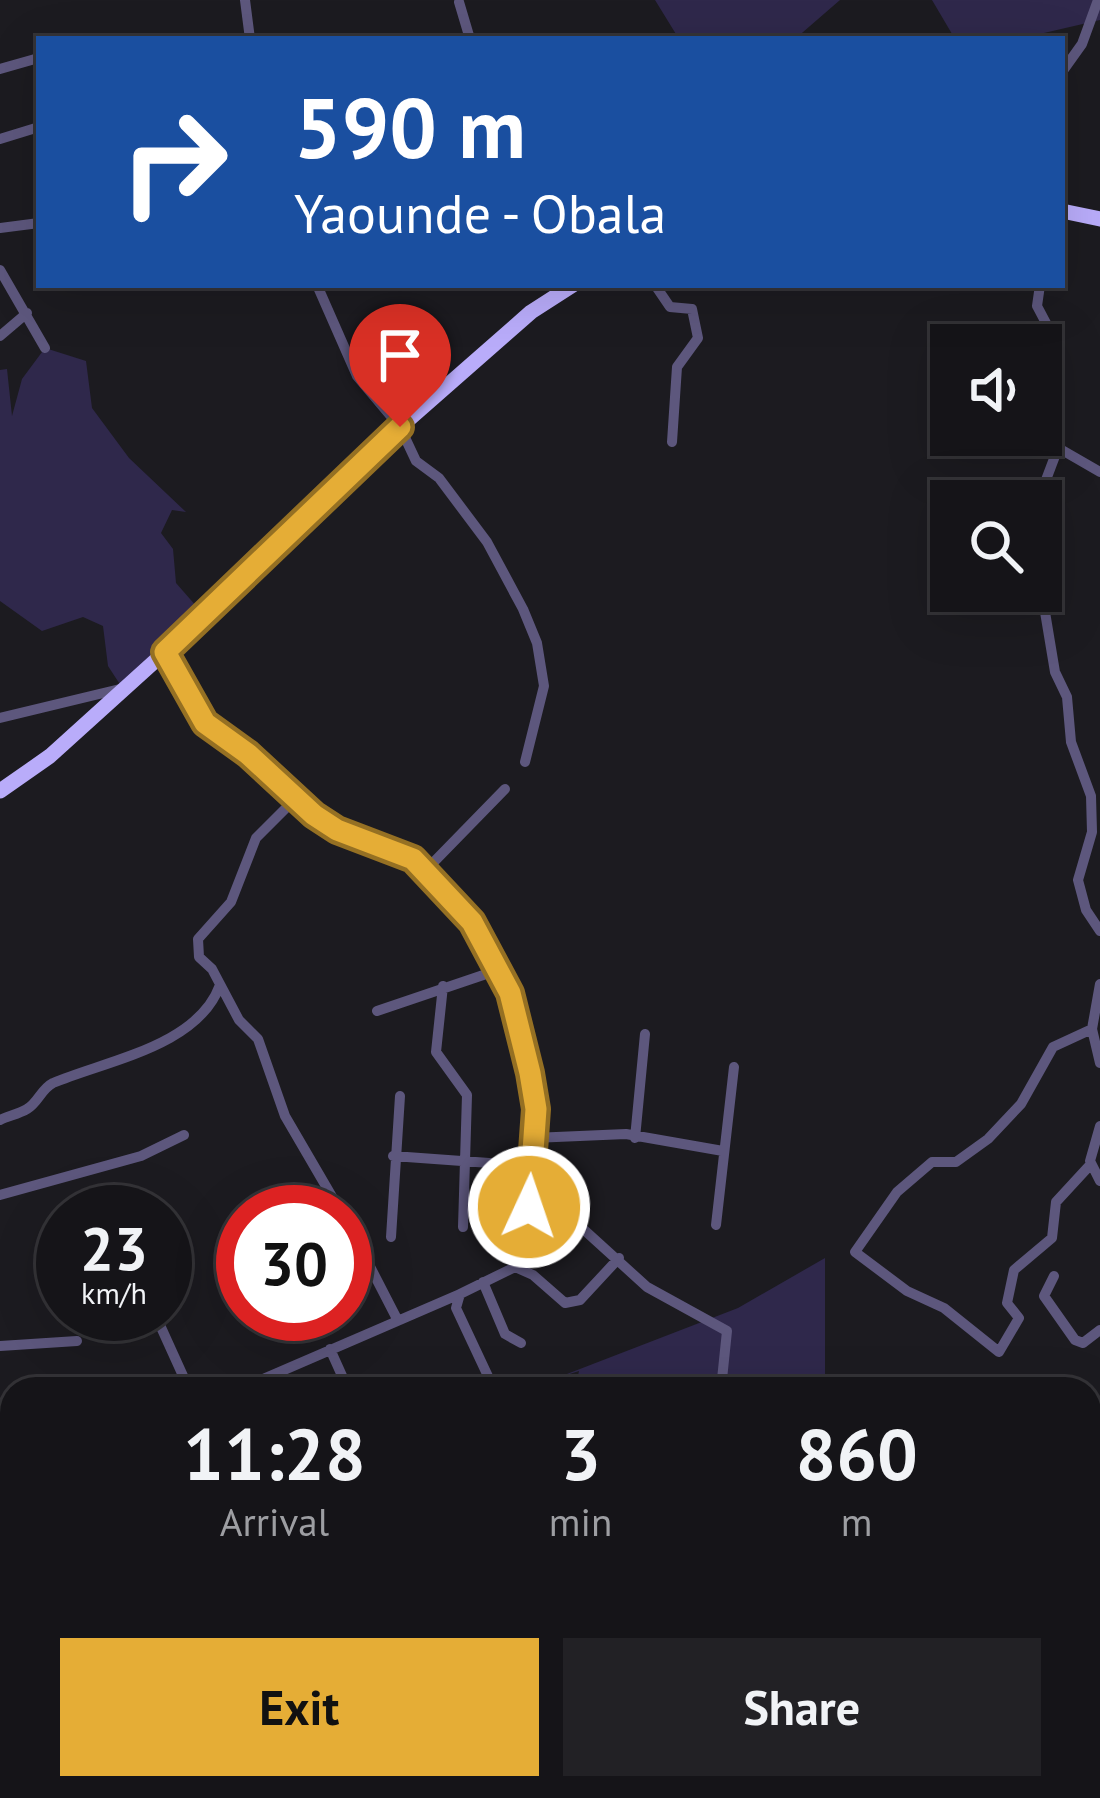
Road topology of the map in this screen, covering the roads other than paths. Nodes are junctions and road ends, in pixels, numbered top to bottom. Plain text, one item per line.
1 (244, 0) edge
2 (1098, 0) edge
3 (459, 2) edge
4 (250, 36) edge
5 (469, 36) edge
6 (35, 59) dead end
7 (0, 69) edge
8 (1065, 69) edge
9 (36, 128) edge
10 (0, 139) edge
11 (1065, 212) edge
12 (1100, 219) edge
13 (36, 223) edge
14 (0, 228) edge
15 (0, 270) edge
16 (318, 288) edge
17 (569, 288) edge
18 (657, 288) edge
19 (1040, 288) edge
20 (27, 313) junction
21 (1046, 324) edge
22 (0, 336) edge
23 (45, 348) dead end
24 (400, 427) junction
25 (672, 442) dead end
26 (1062, 450) edge
27 (1100, 472) edge
28 (1045, 612) edge
29 (165, 652) junction
30 (120, 689) junction
31 (0, 718) edge
32 (525, 761) dead end
33 (505, 789) dead end
34 (0, 791) edge
35 (295, 799) junction
36 (426, 870) junction
37 (1100, 931) edge
38 (501, 969) junction
39 (1100, 984) edge
40 (220, 985) junction
41 (443, 986) junction
42 (377, 1011) dead end
43 (1092, 1029) junction
44 (645, 1034) dead end
45 (1100, 1064) edge
46 (734, 1067) dead end
47 (400, 1096) dead end
48 (0, 1120) edge
49 (1100, 1126) edge
50 (184, 1136) dead end
51 (533, 1138) junction
52 (635, 1138) junction
53 (723, 1151) junction
54 (393, 1156) junction
55 (464, 1163) junction
56 (1091, 1164) junction
57 (531, 1166) junction
58 (1100, 1181) edge
59 (325, 1185) edge
60 (530, 1193) junction
61 (0, 1195) edge
62 (716, 1226) dead end
63 (463, 1227) dead end
64 (391, 1237) dead end
65 (619, 1258) junction
66 (515, 1267) junction
67 (372, 1270) edge
68 (1054, 1276) dead end
69 (483, 1282) junction
70 (460, 1294) junction
71 (397, 1318) junction
72 (1100, 1330) edge
73 (77, 1341) dead end
74 (168, 1341) edge
75 (521, 1343) dead end
76 (0, 1346) edge
77 (330, 1349) junction
78 (184, 1377) edge
79 (267, 1377) edge
80 (343, 1377) edge
81 (488, 1377) edge
82 (722, 1377) edge

1 - 4 street
2 - 8 street
3 - 5 street
6 - 7 street
9 - 10 street
11 - 12 highway
13 - 14 street
15 - 20 street
16 - 24 street
17 - 24 highway
18 - 25 street
19 - 21 street
20 - 22 street
20 - 23 street
24 - 29 highway
24 - 32 street
26 - 27 street
28 - 37 street
29 - 30 highway
29 - 35 street
30 - 31 street
30 - 34 highway
33 - 36 street
35 - 36 street
35 - 40 street
36 - 38 street
38 - 41 street
38 - 51 street
39 - 43 street
40 - 48 street
40 - 59 street
41 - 42 street
41 - 55 street
43 - 45 street
43 - 56 street
44 - 52 street
46 - 53 street
47 - 54 street
49 - 56 street
50 - 61 street
51 - 52 street
51 - 57 street
52 - 53 street
53 - 62 street
54 - 55 street
54 - 64 street
55 - 57 street
55 - 63 street
56 - 58 street
57 - 60 street
60 - 65 street
60 - 66 street
65 - 66 street
65 - 82 street
66 - 69 street
67 - 71 street
68 - 72 street
69 - 70 street
69 - 75 street
70 - 71 street
70 - 81 street
71 - 77 street
73 - 76 street
74 - 78 street
77 - 79 street
77 - 80 street

